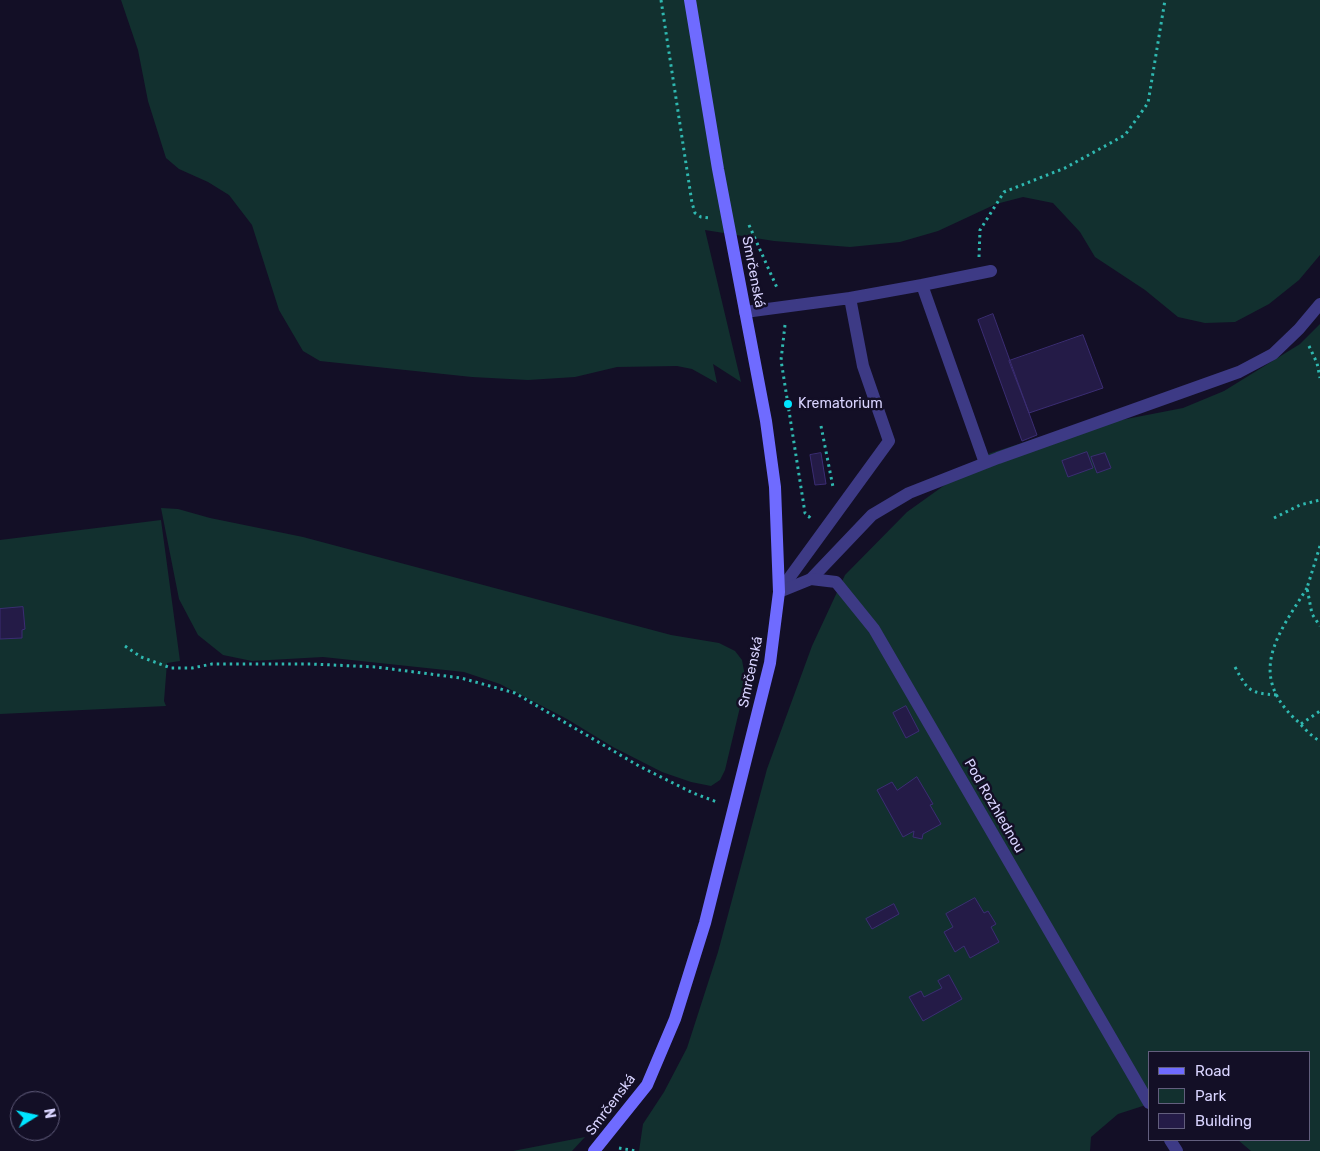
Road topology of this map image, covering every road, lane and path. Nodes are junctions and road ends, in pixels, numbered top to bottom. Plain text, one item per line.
1 (661, 0) edge
2 (690, 0) edge
3 (1165, 0) edge
4 (726, 215) junction
5 (985, 272) joint
6 (922, 285) junction
7 (850, 298) junction
8 (1320, 304) edge
9 (782, 307) junction
10 (745, 312) junction
11 (1307, 343) dead end
12 (1320, 378) edge
13 (822, 426) dead end
14 (986, 463) junction
15 (833, 488) dead end
16 (1320, 500) edge
17 (815, 510) dead end
18 (1274, 518) dead end
19 (1320, 546) edge
20 (1319, 556) edge
21 (810, 579) junction
22 (1307, 588) junction
23 (779, 592) junction
24 (1320, 626) edge
25 (125, 646) dead end
26 (1234, 667) dead end
27 (1277, 695) junction
28 (1320, 711) edge
29 (1301, 724) junction
30 (1320, 741) edge
31 (734, 809) junction
32 (1148, 1101) edge
33 (594, 1151) edge

1 - 4 path
2 - 4 street, Smrčenská
3 - 5 path
4 - 9 path
4 - 10 street, Smrčenská
5 - 6 street
6 - 7 street
6 - 14 street
7 - 9 street
7 - 23 street
8 - 14 street
9 - 10 street
9 - 17 path
10 - 23 street, Smrčenská
11 - 12 path
13 - 15 path
14 - 21 street
16 - 18 path
19 - 20 path
20 - 22 path
21 - 23 street, Pod Rozhlednou
21 - 32 street, Pod Rozhlednou
22 - 24 path
22 - 27 path
23 - 31 street, Smrčenská
25 - 31 path
26 - 27 path
27 - 29 path
28 - 29 path
29 - 30 path
31 - 33 street, Smrčenská

